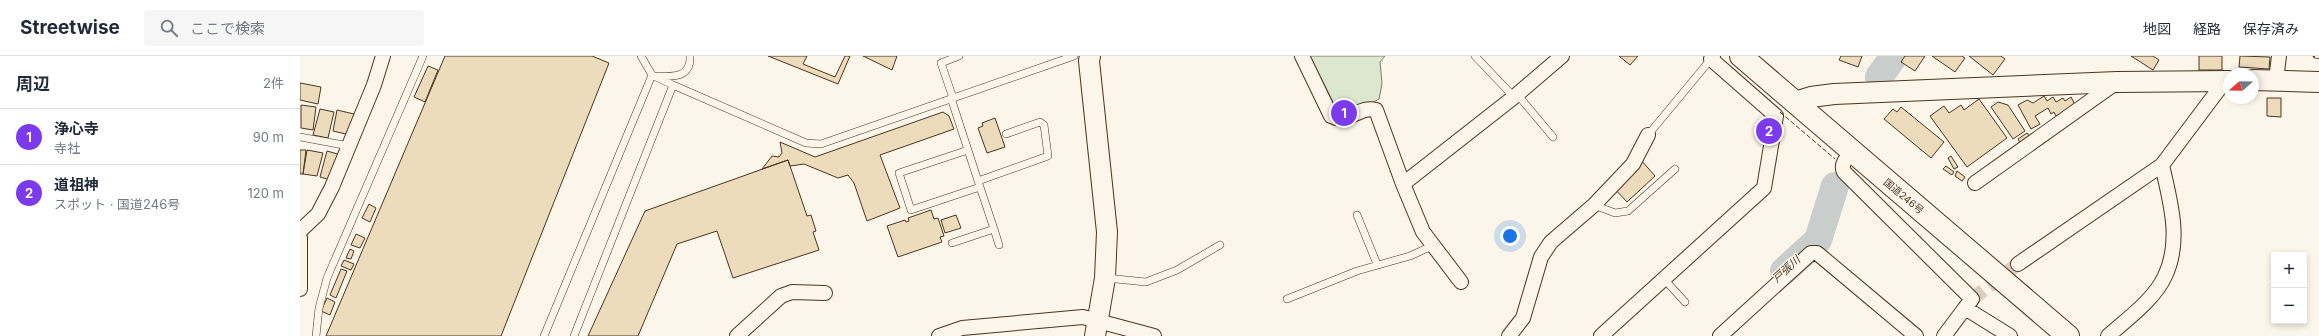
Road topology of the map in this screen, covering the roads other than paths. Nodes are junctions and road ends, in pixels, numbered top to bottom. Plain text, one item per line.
1 (382, 56) edge
2 (422, 56) edge
3 (641, 56) edge
4 (690, 56) edge
5 (959, 56) edge
6 (1074, 56) edge
7 (1090, 56) edge
8 (1302, 56) edge
9 (1475, 56) edge
10 (1562, 56) edge
11 (1741, 56) edge
12 (2279, 56) edge
13 (1712, 57) edge
14 (652, 75) junction
15 (2259, 80) edge
16 (2276, 80) junction
17 (2223, 81) edge
18 (2117, 82) junction
19 (2319, 82) edge
20 (673, 85) junction
21 (2223, 86) edge
22 (1516, 95) junction
23 (952, 98) junction
24 (1795, 102) junction
25 (1006, 134) dead end
26 (1648, 135) joint
27 (300, 137) edge
28 (1553, 137) dead end
29 (349, 146) junction
30 (968, 150) junction
31 (1853, 152) junction
32 (2162, 165) junction
33 (1675, 169) dead end
34 (1974, 183) dead end
35 (979, 184) junction
36 (1403, 184) junction
37 (1594, 205) junction
38 (1357, 215) dead end
39 (994, 229) junction
40 (300, 231) edge
41 (300, 238) edge
42 (952, 243) dead end
43 (999, 245) dead end
44 (1220, 245) dead end
45 (1432, 246) junction
46 (1377, 264) junction
47 (2018, 264) tunnel mouth
48 (1106, 278) junction
49 (1664, 279) junction
50 (1460, 282) dead end
51 (300, 289) edge
52 (825, 293) dead end
53 (1287, 299) dead end
54 (1685, 302) dead end
55 (1965, 308) junction
56 (1097, 328) edge
57 (1506, 334) edge
58 (316, 336) edge
59 (544, 336) edge
60 (574, 336) edge
61 (737, 336) edge
62 (939, 336) edge
63 (1154, 336) edge
64 (1601, 336) edge
65 (1720, 336) edge
66 (1916, 336) edge
67 (1944, 336) edge
68 (2010, 336) edge
69 (2068, 336) edge
70 (2108, 336) edge

1 - 29 street
2 - 58 lane
3 - 14 lane
4 - 14 lane
5 - 23 lane
6 - 23 lane
7 - 48 street
8 - 36 street
9 - 22 lane
10 - 22 street
11 - 24 highway, 国道246号
12 - 16 street
13 - 26 lane
13 - 49 street
14 - 20 lane
14 - 59 lane
15 - 16 street
16 - 19 street
17 - 18 street
18 - 24 street
18 - 34 street
20 - 23 lane
20 - 60 lane
21 - 32 street
22 - 28 lane
22 - 36 street
23 - 30 lane
24 - 31 highway, 国道246号
25 - 35 lane
26 - 37 street
27 - 29 lane
29 - 40 street
30 - 35 lane
30 - 35 lane
31 - 55 street
31 - 69 highway, 国道246号
32 - 47 street
32 - 70 street
33 - 37 lane
35 - 39 lane
36 - 45 street
37 - 57 street
38 - 46 lane
39 - 42 lane
39 - 43 lane
41 - 51 street
44 - 48 lane
45 - 46 lane
45 - 50 street
46 - 53 lane
48 - 56 street
49 - 54 lane
49 - 64 street
52 - 61 street
55 - 67 street
55 - 68 street
56 - 62 street
56 - 63 street
65 - 66 street

